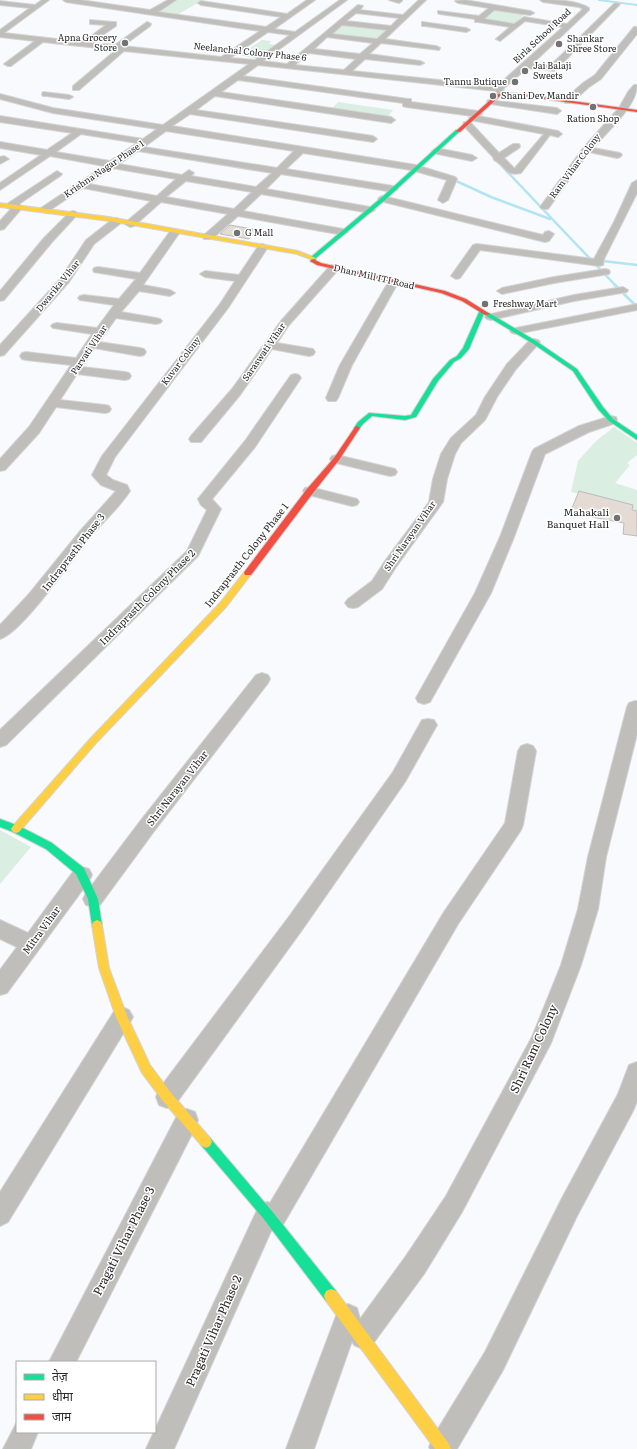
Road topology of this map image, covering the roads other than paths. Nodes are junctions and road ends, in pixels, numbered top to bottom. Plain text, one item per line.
1 (46, 0) edge
2 (66, 0) edge
3 (173, 0) edge
4 (294, 0) edge
5 (344, 0) edge
6 (423, 0) edge
7 (503, 0) edge
8 (310, 1) edge
9 (542, 1) edge
10 (1, 2) edge
11 (458, 2) dead end
12 (617, 4) dead end
13 (197, 5) edge
14 (36, 7) junction
15 (494, 8) junction
16 (440, 12) dead end
17 (150, 13) junction
18 (288, 16) junction
19 (405, 16) junction
20 (527, 16) junction
21 (177, 17) junction
22 (479, 19) junction
23 (93, 22) dead end
24 (340, 23) junction
25 (147, 24) dead end
26 (425, 24) dead end
27 (516, 26) junction
28 (568, 26) junction
29 (393, 28) junction
30 (637, 29) edge
31 (267, 30) junction
32 (0, 34) edge
33 (77, 34) dead end
34 (295, 34) junction
35 (325, 35) junction
36 (431, 38) dead end
37 (500, 38) dead end
38 (42, 39) junction
39 (379, 41) junction
40 (66, 42) junction
41 (86, 43) junction
42 (422, 46) junction
43 (120, 47) junction
44 (436, 48) dead end
45 (307, 50) junction
46 (362, 56) junction
47 (226, 59) junction
48 (256, 62) junction
49 (420, 63) dead end
50 (8, 64) dead end
51 (526, 65) junction
52 (289, 66) junction
53 (346, 72) junction
54 (236, 77) junction
55 (637, 87) edge
56 (310, 88) junction
57 (500, 91) junction
58 (73, 93) junction
59 (214, 93) junction
60 (46, 94) dead end
61 (0, 96) edge
62 (568, 101) junction
63 (22, 102) junction
64 (491, 102) junction
65 (290, 105) junction
66 (402, 108) junction
67 (623, 109) junction
68 (53, 110) junction
69 (189, 111) junction
70 (557, 111) dead end
71 (637, 111) edge
72 (4, 114) edge
73 (473, 119) junction
74 (270, 123) junction
75 (164, 128) junction
76 (79, 132) junction
77 (377, 134) junction
78 (558, 134) dead end
79 (546, 136) dead end
80 (145, 142) junction
81 (611, 144) dead end
82 (0, 145) edge
83 (222, 145) dead end
84 (590, 145) junction
85 (516, 146) dead end
86 (135, 148) junction
87 (300, 150) junction
88 (436, 151) junction
89 (49, 154) junction
90 (617, 155) dead end
91 (354, 158) junction
92 (472, 158) dead end
93 (497, 158) junction
94 (206, 159) junction
95 (110, 165) junction
96 (415, 169) junction
97 (279, 171) junction
98 (57, 174) dead end
99 (183, 178) junction
100 (335, 180) junction
101 (637, 183) edge
102 (81, 185) junction
103 (0, 187) edge
104 (393, 189) junction
105 (258, 191) junction
106 (159, 199) junction
107 (383, 199) junction
108 (443, 200) dead end
109 (431, 201) dead end
110 (0, 204) edge
111 (14, 207) junction
112 (545, 207) dead end
113 (424, 209) junction
114 (44, 210) junction
115 (370, 210) junction
116 (236, 213) junction
117 (73, 214) junction
118 (117, 221) junction
119 (130, 224) junction
120 (0, 227) edge
121 (176, 232) junction
122 (343, 232) junction
123 (549, 234) dead end
124 (208, 237) junction
125 (263, 247) junction
126 (313, 258) junction
127 (599, 267) junction
128 (334, 268) junction
129 (98, 270) dead end
130 (205, 274) dead end
131 (143, 276) junction
132 (456, 276) dead end
133 (241, 280) junction
134 (394, 281) junction
135 (136, 287) junction
136 (502, 290) dead end
137 (621, 290) junction
138 (170, 293) dead end
139 (0, 298) edge
140 (84, 298) dead end
141 (122, 303) junction
142 (636, 304) edge
143 (114, 314) junction
144 (486, 314) junction
145 (156, 321) dead end
146 (58, 326) dead end
147 (516, 331) junction
148 (101, 332) junction
149 (534, 342) junction
150 (91, 344) junction
151 (270, 345) junction
152 (0, 352) edge
153 (140, 352) dead end
154 (309, 352) dead end
155 (26, 356) dead end
156 (77, 366) junction
157 (125, 376) dead end
158 (295, 378) dead end
159 (332, 398) dead end
160 (53, 403) junction
161 (104, 409) dead end
162 (611, 420) junction
163 (637, 438) edge
164 (196, 439) dead end
165 (337, 459) junction
166 (0, 467) edge
167 (390, 472) dead end
168 (99, 475) joint
169 (310, 491) junction
170 (352, 502) dead end
171 (353, 603) dead end
172 (0, 634) edge
173 (262, 680) dead end
174 (424, 698) dead end
175 (635, 707) dead end
176 (428, 725) dead end
177 (0, 740) edge
178 (527, 751) dead end
179 (0, 823) edge
180 (16, 829) junction
181 (82, 875) junction
182 (93, 899) junction
183 (0, 929) edge
184 (31, 944) junction
185 (0, 986) edge
186 (122, 1017) junction
187 (637, 1074) edge
188 (167, 1097) junction
189 (187, 1120) junction
190 (0, 1214) edge
191 (270, 1217) junction
192 (356, 1326) junction
193 (63, 1361) edge
194 (25, 1433) edge
195 (444, 1448) edge
196 (17, 1449) edge
197 (160, 1449) edge
198 (300, 1449) edge

1 - 14 street
2 - 17 street
3 - 17 street
4 - 8 street
5 - 34 street, Krishna Nagar Phase 1
6 - 19 street
7 - 15 street
8 - 18 street
9 - 20 street
9 - 28 street, Birla School Road
10 - 14 street
11 - 15 street
12 - 51 street
13 - 18 street
13 - 21 street
14 - 32 street
15 - 20 street
15 - 22 street
16 - 22 street
17 - 21 street
18 - 31 street
19 - 24 street
19 - 29 street
20 - 27 street
20 - 28 street
21 - 31 street
22 - 26 street
22 - 27 street
23 - 41 street
24 - 29 street
24 - 35 street
25 - 43 street
27 - 37 street
28 - 51 street, Birla School Road
29 - 39 street
30 - 62 street
31 - 34 street
31 - 47 street
32 - 38 street, Neelanchal Colony Phase 6
33 - 40 street
34 - 48 street, Krishna Nagar Phase 1
35 - 39 street
35 - 45 street
36 - 42 street
38 - 40 street, Neelanchal Colony Phase 6
38 - 50 street
39 - 42 street
39 - 46 street
40 - 41 street, Neelanchal Colony Phase 6
41 - 43 street, Neelanchal Colony Phase 6
42 - 44 street
43 - 47 street, Neelanchal Colony Phase 6
43 - 58 street
45 - 46 street
45 - 52 street
46 - 49 street
46 - 53 street
47 - 48 street, Neelanchal Colony Phase 6
48 - 52 street, Neelanchal Colony Phase 6
48 - 54 street, Krishna Nagar Phase 1
51 - 57 street, Birla School Road
52 - 53 street, Neelanchal Colony Phase 6
53 - 57 street, Neelanchal Colony Phase 6
54 - 56 street
54 - 59 street, Krishna Nagar Phase 1
55 - 67 street, Ram Vihar Colony
56 - 65 street
56 - 66 street
57 - 62 street
57 - 64 street
58 - 60 street
58 - 68 street
59 - 65 street
59 - 69 street, Krishna Nagar Phase 1
61 - 63 street
62 - 67 street
63 - 68 street
63 - 72 street
64 - 70 street
64 - 73 street
65 - 66 street
65 - 74 street
66 - 73 street
66 - 77 street
67 - 71 street
67 - 84 street, Ram Vihar Colony
68 - 75 street
69 - 74 street
69 - 75 street, Krishna Nagar Phase 1
72 - 76 street
73 - 78 street
73 - 88 street
73 - 93 street
74 - 77 street
75 - 80 street, Krishna Nagar Phase 1
75 - 87 street
76 - 80 street
76 - 89 street
77 - 91 street
79 - 93 street
80 - 86 street, Krishna Nagar Phase 1
81 - 84 street
82 - 89 street
83 - 94 street
84 - 90 street
84 - 112 street, Ram Vihar Colony
85 - 93 street
86 - 94 street
86 - 95 street, Krishna Nagar Phase 1
87 - 91 street
87 - 97 street
88 - 92 street
88 - 96 street
89 - 95 street
89 - 103 street
91 - 96 street
91 - 100 street
94 - 97 street
94 - 99 street
95 - 99 street
95 - 102 street, Krishna Nagar Phase 1
96 - 104 street
96 - 108 street
97 - 100 street
97 - 105 street
98 - 111 street
99 - 105 street
99 - 106 street
100 - 104 street
101 - 127 street
102 - 106 street
102 - 114 street, Krishna Nagar Phase 1
104 - 107 street
105 - 115 street
105 - 116 street
106 - 116 street
106 - 119 street
107 - 113 street
107 - 115 street
109 - 113 street
110 - 111 street, Dhan Mill ITI Road
111 - 114 street, Dhan Mill ITI Road
111 - 120 street
113 - 123 street
114 - 117 street, Dhan Mill ITI Road
115 - 122 street
116 - 122 street
116 - 124 street
117 - 118 street, Dhan Mill ITI Road
117 - 139 street
118 - 119 street, Dhan Mill ITI Road
118 - 152 street, Dwarika Vihar
119 - 121 street, Dhan Mill ITI Road
121 - 124 street, Dhan Mill ITI Road
121 - 131 street, Parvati Vihar
122 - 126 street
124 - 125 street, Dhan Mill ITI Road
125 - 126 street, Dhan Mill ITI Road
125 - 133 street, Kuvar Colony
126 - 128 street, Dhan Mill ITI Road
127 - 132 street
127 - 136 street
127 - 137 street
128 - 134 street, Dhan Mill ITI Road
128 - 151 street, Saraswati Vihar
129 - 131 street
130 - 133 street
131 - 135 street, Parvati Vihar
133 - 168 street, Kuvar Colony
134 - 144 street, Dhan Mill ITI Road
134 - 159 street
135 - 138 street
135 - 141 street, Parvati Vihar
137 - 142 street
137 - 144 street
140 - 141 street
141 - 143 street, Parvati Vihar
142 - 147 street
143 - 145 street
143 - 148 street, Parvati Vihar
144 - 147 street, Dhan Mill ITI Road
144 - 165 street, Indraprasth Colony Phase 1
146 - 148 street
147 - 149 street, Dhan Mill ITI Road
148 - 150 street, Parvati Vihar
149 - 162 street, Dhan Mill ITI Road
149 - 171 street, Shri Narayan Vihar
150 - 153 street
150 - 156 street, Parvati Vihar
151 - 154 street
151 - 164 street, Saraswati Vihar
155 - 156 street
156 - 157 street
156 - 160 street, Parvati Vihar
158 - 177 street, Indraprasth Colony Phase 2
160 - 161 street
160 - 166 street, Parvati Vihar
162 - 163 street, Dhan Mill ITI Road
162 - 174 street
165 - 167 street
165 - 169 street, Indraprasth Colony Phase 1
168 - 172 street, Indraprasth Phase 3
169 - 170 street
169 - 180 street, Indraprasth Colony Phase 1
173 - 182 street, Shri Narayan Vihar
175 - 192 street, Shri Ram Colony
176 - 188 street
178 - 191 street, Pragati Vihar Phase 2
179 - 180 street
180 - 181 street
181 - 182 street
181 - 184 street, Mitra Vihar
182 - 186 street
183 - 184 street
184 - 185 street, Mitra Vihar
186 - 188 street
186 - 190 street
187 - 195 street
188 - 189 street
189 - 191 street
189 - 193 street, Pragati Vihar Phase 3
191 - 192 street
191 - 197 street, Pragati Vihar Phase 2
192 - 195 street
192 - 198 street, Shri Ram Colony
194 - 196 street

